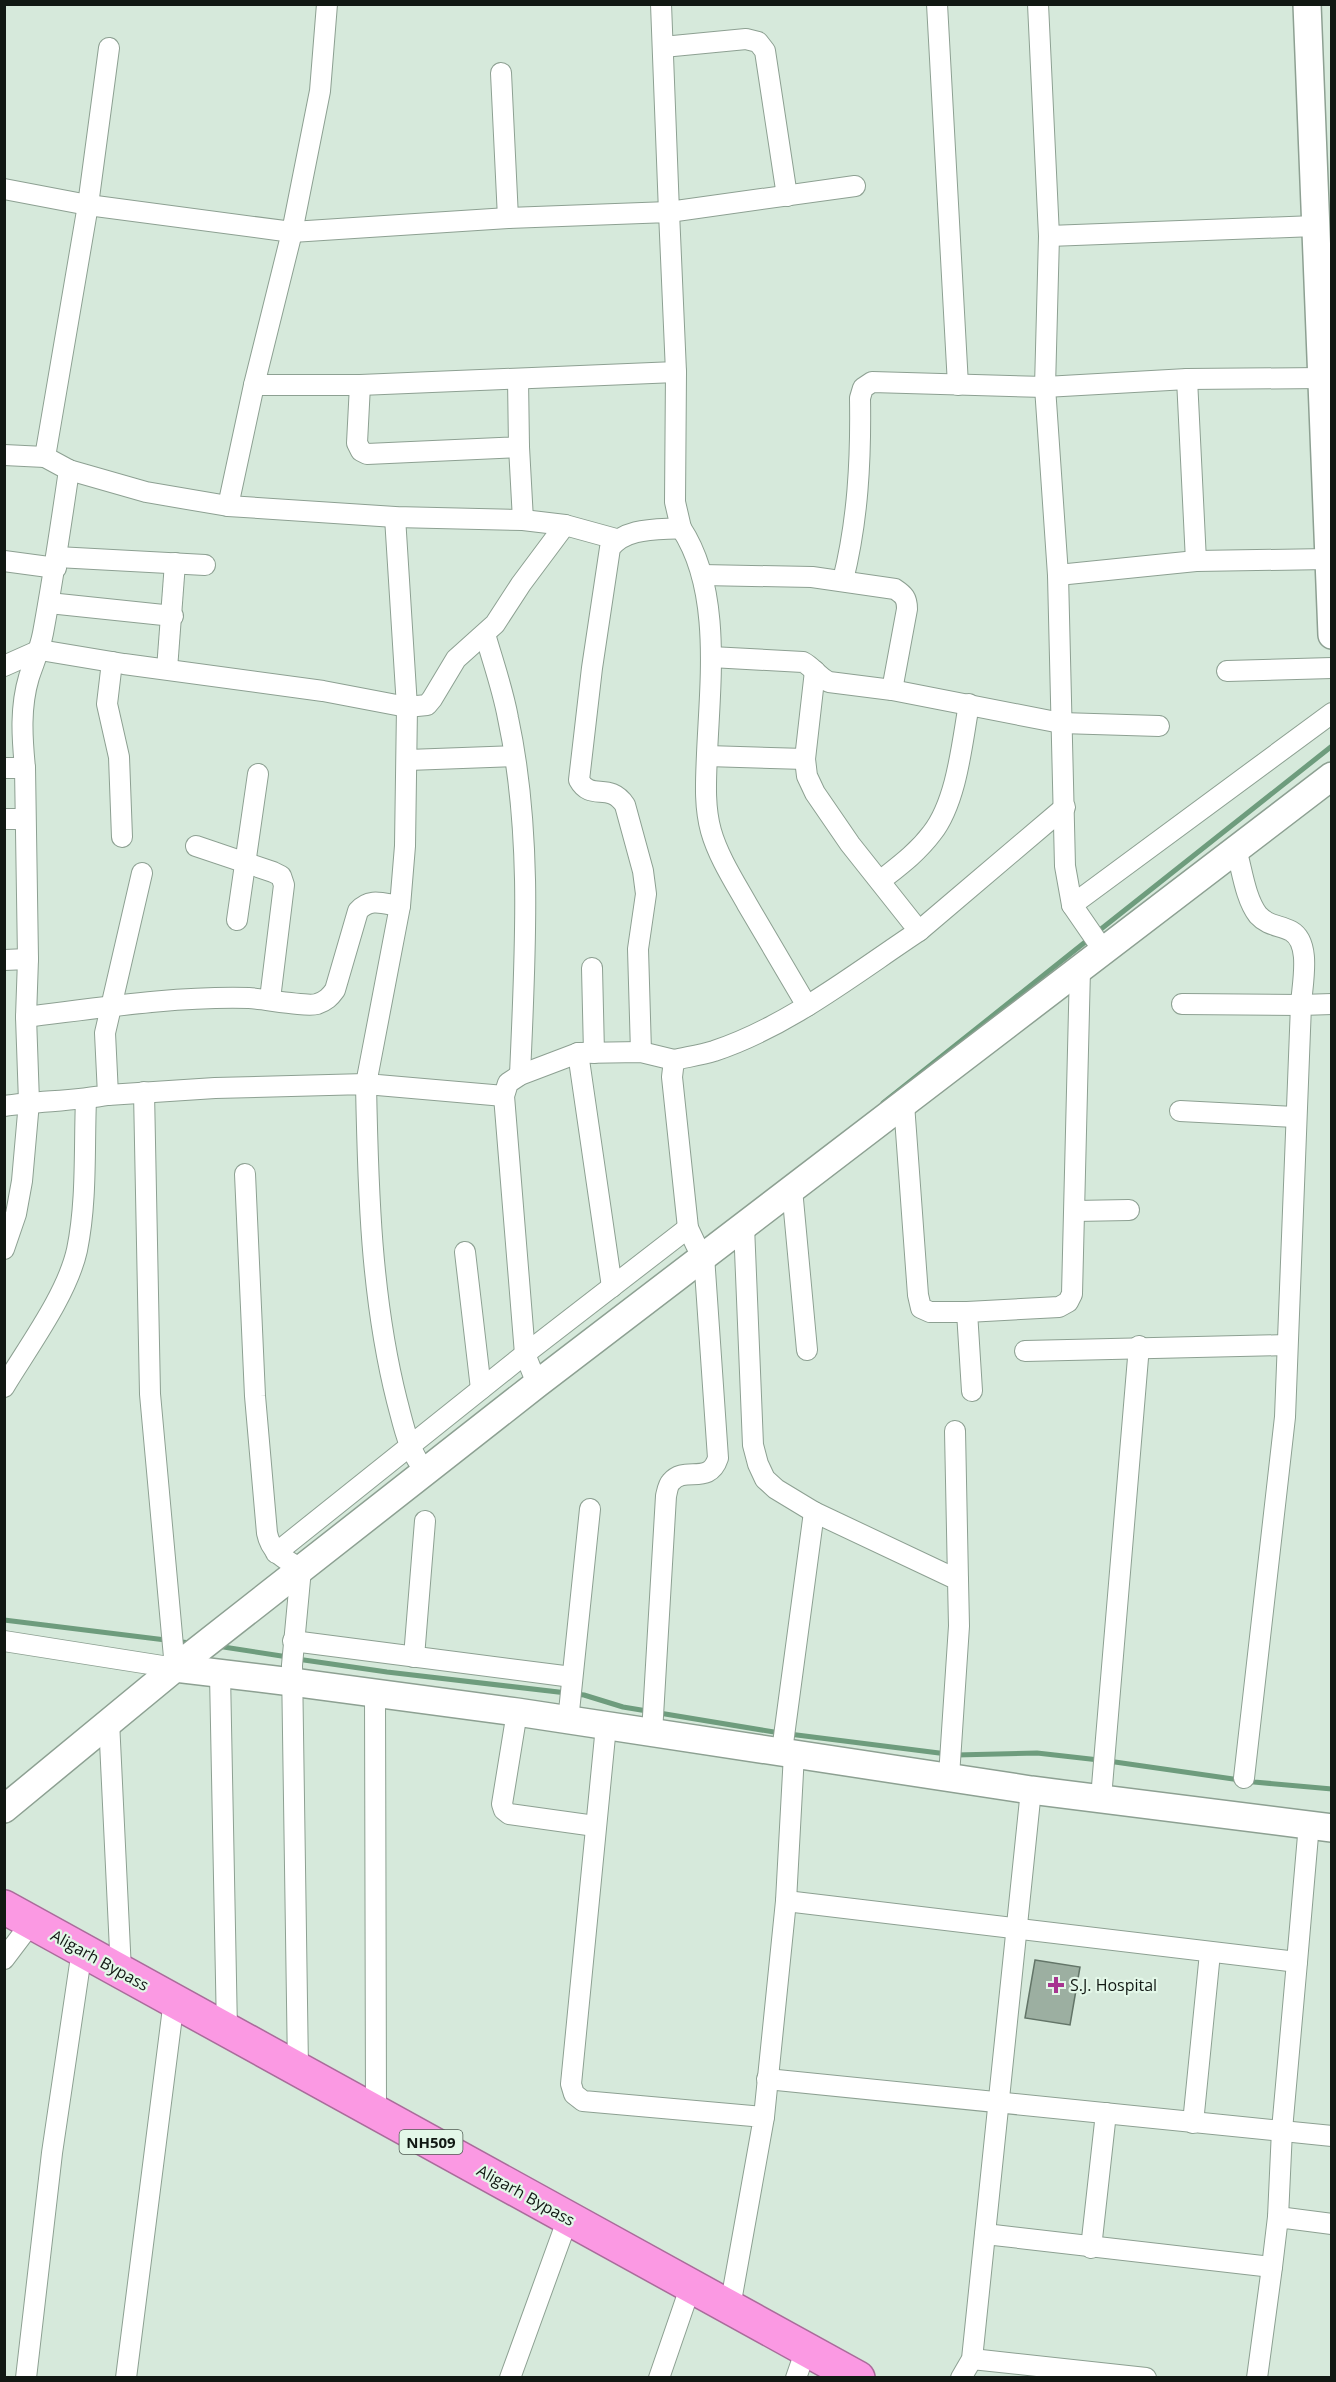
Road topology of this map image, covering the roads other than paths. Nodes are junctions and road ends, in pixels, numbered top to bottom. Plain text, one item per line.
1 (327, 4) edge
2 (661, 4) edge
3 (937, 4) edge
4 (1038, 4) edge
5 (1307, 4) edge
6 (663, 47) junction
7 (109, 48) dead end
8 (501, 73) dead end
9 (855, 186) dead end
10 (4, 189) edge
11 (787, 196) junction
12 (88, 205) junction
13 (669, 212) junction
14 (508, 218) junction
15 (1315, 226) junction
16 (292, 232) junction
17 (1049, 236) junction
18 (676, 372) junction
19 (1322, 378) junction
20 (518, 379) junction
21 (1187, 379) junction
22 (254, 385) junction
23 (958, 385) junction
24 (360, 386) junction
25 (1045, 387) junction
26 (1327, 421) edge
27 (519, 447) junction
28 (4, 455) edge
29 (45, 458) junction
30 (69, 470) junction
31 (1329, 505) edge
32 (228, 506) junction
33 (395, 517) junction
34 (523, 520) junction
35 (566, 525) junction
36 (681, 528) junction
37 (616, 539) junction
38 (1329, 559) junction
39 (4, 561) edge
40 (1196, 561) junction
41 (56, 562) junction
42 (175, 563) junction
43 (205, 565) dead end
44 (702, 575) junction
45 (1058, 575) junction
46 (843, 580) junction
47 (49, 603) junction
48 (172, 616) junction
49 (485, 634) junction
50 (1332, 635) edge
51 (40, 650) junction
52 (711, 657) junction
53 (112, 662) junction
54 (4, 666) edge
55 (1332, 668) edge
56 (167, 669) junction
57 (815, 671) junction
58 (1227, 671) dead end
59 (892, 690) junction
60 (969, 704) junction
61 (407, 707) junction
62 (1332, 713) edge
63 (1062, 723) junction
64 (1159, 726) dead end
65 (514, 756) junction
66 (707, 756) junction
67 (805, 759) junction
68 (408, 760) junction
69 (4, 768) edge
70 (25, 768) junction
71 (258, 774) dead end
72 (1332, 776) edge
73 (1065, 807) junction
74 (4, 819) edge
75 (25, 819) junction
76 (122, 837) dead end
77 (196, 846) dead end
78 (1236, 849) junction
79 (244, 862) junction
80 (142, 873) dead end
81 (880, 880) junction
82 (400, 906) junction
83 (1077, 913) junction
84 (237, 920) dead end
85 (919, 931) junction
86 (1100, 945) junction
87 (28, 959) junction
88 (4, 960) edge
89 (592, 968) dead end
90 (1080, 969) junction
91 (270, 999) junction
92 (1182, 1004) dead end
93 (1332, 1004) edge
94 (1300, 1005) junction
95 (112, 1006) junction
96 (807, 1006) junction
97 (26, 1017) junction
98 (641, 1052) junction
99 (586, 1053) junction
100 (674, 1060) junction
101 (520, 1075) junction
102 (366, 1084) junction
103 (144, 1092) junction
104 (108, 1095) junction
105 (504, 1096) junction
106 (86, 1099) junction
107 (29, 1102) junction
108 (904, 1104) junction
109 (4, 1106) edge
110 (1180, 1111) dead end
111 (1295, 1118) junction
112 (245, 1174) dead end
113 (792, 1189) junction
114 (1129, 1210) dead end
115 (1075, 1211) junction
116 (744, 1226) junction
117 (695, 1241) junction
118 (4, 1249) edge
119 (465, 1252) dead end
120 (612, 1287) junction
121 (967, 1312) junction
122 (1287, 1345) junction
123 (1139, 1346) junction
124 (807, 1350) dead end
125 (1025, 1350) dead end
126 (525, 1354) junction
127 (537, 1384) junction
128 (4, 1387) edge
129 (481, 1389) junction
130 (972, 1390) dead end
131 (955, 1431) dead end
132 (417, 1459) junction
133 (590, 1509) dead end
134 (814, 1512) junction
135 (425, 1521) dead end
136 (288, 1561) junction
137 (958, 1580) junction
138 (4, 1641) edge
139 (172, 1648) junction
140 (414, 1657) junction
141 (293, 1660) junction
142 (220, 1674) junction
143 (375, 1692) junction
144 (570, 1699) junction
145 (517, 1712) junction
146 (653, 1719) junction
147 (110, 1721) junction
148 (606, 1726) junction
149 (786, 1744) junction
150 (951, 1762) junction
151 (1244, 1778) dead end
152 (1031, 1790) junction
153 (1102, 1792) junction
154 (4, 1809) edge
155 (595, 1826) junction
156 (1320, 1826) edge
157 (786, 1901) junction
158 (18, 1915) edge
159 (1018, 1929) junction
160 (82, 1950) junction
161 (1210, 1953) junction
162 (4, 1959) edge
163 (1297, 1962) junction
164 (121, 1971) junction
165 (174, 2000) junction
166 (226, 2030) junction
167 (298, 2069) junction
168 (767, 2079) junction
169 (999, 2103) junction
170 (376, 2112) junction
171 (1106, 2114) junction
172 (764, 2117) junction
173 (1193, 2122) junction
174 (1282, 2130) junction
175 (1332, 2136) edge
176 (1278, 2217) junction
177 (568, 2218) junction
178 (1332, 2224) edge
179 (985, 2234) junction
180 (1091, 2248) junction
181 (1272, 2267) junction
182 (691, 2285) junction
183 (730, 2307) junction
184 (972, 2359) junction
185 (801, 2363) edge
186 (26, 2378) edge
187 (126, 2378) edge
188 (510, 2378) edge
189 (659, 2378) edge
190 (858, 2378) edge
191 (961, 2378) edge
192 (1146, 2378) edge
193 (1257, 2378) edge

1 - 16 street
2 - 6 street
3 - 23 street
4 - 17 street
5 - 15 street
6 - 11 street
6 - 13 street
7 - 12 street
8 - 14 street
9 - 11 street
10 - 12 street
11 - 13 street
12 - 16 street
12 - 29 street
13 - 14 street
13 - 18 street
14 - 16 street
15 - 17 street
15 - 19 street
16 - 22 street
17 - 25 street
18 - 20 street
18 - 36 street
19 - 21 street
19 - 26 street
20 - 24 street
20 - 27 street
21 - 25 street
21 - 40 street
22 - 24 street
22 - 32 street
23 - 25 street
23 - 46 street
24 - 27 street
25 - 45 street
26 - 31 street
27 - 34 street
28 - 29 street
29 - 30 street
30 - 32 street
30 - 41 street
31 - 38 street
32 - 33 street
33 - 34 street
33 - 61 street
34 - 35 street
35 - 37 street
35 - 49 street
36 - 37 street
36 - 44 street
37 - 98 street
38 - 40 street
38 - 50 street
39 - 41 street
40 - 45 street
41 - 42 street
41 - 47 street
42 - 43 street
42 - 48 street
44 - 46 street
44 - 52 street
45 - 63 street
46 - 59 street
47 - 48 street
47 - 51 street
48 - 56 street
49 - 61 street
49 - 65 street
51 - 53 street
51 - 54 street
51 - 70 street
52 - 57 street
52 - 66 street
53 - 56 street
53 - 76 street
55 - 58 street
56 - 61 street
57 - 59 street
57 - 67 street
59 - 60 street
60 - 63 street
60 - 81 street
61 - 68 street
62 - 83 street
63 - 64 street
63 - 73 street
65 - 68 street
65 - 101 street
66 - 67 street
66 - 96 street
67 - 81 street
68 - 82 street
69 - 70 street
70 - 75 street
71 - 79 street
72 - 78 street
73 - 83 street
73 - 85 street
74 - 75 street
75 - 87 street
77 - 79 street
78 - 86 street
78 - 94 street
79 - 84 street
79 - 91 street
80 - 95 street
81 - 85 street
82 - 91 street
82 - 102 street
83 - 86 street
85 - 96 street
86 - 90 street
87 - 88 street
87 - 97 street
89 - 99 street
90 - 108 street
90 - 115 street
91 - 95 street
92 - 94 street
93 - 94 street
94 - 111 street
95 - 97 street
95 - 104 street
96 - 100 street
97 - 107 street
98 - 99 street
98 - 100 street
99 - 101 street
99 - 120 street
100 - 117 street
101 - 105 street
102 - 103 street
102 - 105 street
102 - 132 street
103 - 104 street
103 - 139 street
104 - 106 street
105 - 126 street
106 - 107 street
106 - 128 street
107 - 109 street
107 - 118 street
108 - 113 street
108 - 121 street
110 - 111 street
111 - 122 street
112 - 136 street
113 - 116 street
113 - 124 street
114 - 115 street
115 - 121 street
116 - 117 street
116 - 134 street
117 - 120 street
117 - 127 street
117 - 146 street
119 - 129 street
120 - 126 street
121 - 130 street
122 - 123 street
122 - 151 street
123 - 125 street
123 - 153 street
126 - 127 street
126 - 129 street
127 - 132 street
129 - 132 street
131 - 137 street
132 - 136 street
133 - 144 street
134 - 137 street
134 - 149 street
135 - 140 street
136 - 139 street
136 - 141 street
137 - 150 street
138 - 139 street
139 - 142 street
139 - 147 street
140 - 141 street
140 - 144 street
141 - 142 street
141 - 143 street
141 - 167 street
142 - 166 street
143 - 145 street
143 - 170 street
144 - 145 street
144 - 148 street
145 - 155 street
146 - 148 street
146 - 149 street
147 - 154 street
147 - 164 street
148 - 155 street
149 - 150 street
149 - 157 street
150 - 152 street
152 - 153 street
152 - 159 street
153 - 156 street
155 - 172 street
156 - 163 street
157 - 159 street
157 - 168 street
158 - 160 highway, Aligarh Bypass / NH509
158 - 162 street
159 - 161 street
159 - 169 street
160 - 164 highway, Aligarh Bypass / NH509
160 - 186 street
161 - 163 street
161 - 173 street
163 - 174 street
164 - 165 highway, Aligarh Bypass / NH509
165 - 166 highway, Aligarh Bypass / NH509
165 - 187 street
166 - 167 highway, Aligarh Bypass / NH509
167 - 170 highway, Aligarh Bypass / NH509
168 - 169 street
168 - 172 street
169 - 171 street
169 - 179 street
170 - 177 highway, Aligarh Bypass / NH509
171 - 173 street
171 - 180 street
172 - 183 street
173 - 174 street
174 - 175 street
174 - 176 street
176 - 178 street
176 - 181 street
177 - 182 highway, Aligarh Bypass / NH509
177 - 188 street
179 - 180 street
179 - 184 street
180 - 181 street
181 - 193 street
182 - 183 highway, Aligarh Bypass / NH509
182 - 189 street
183 - 185 highway, Aligarh Bypass / NH509
184 - 191 street
184 - 192 street
185 - 190 highway, Aligarh Bypass / NH509

